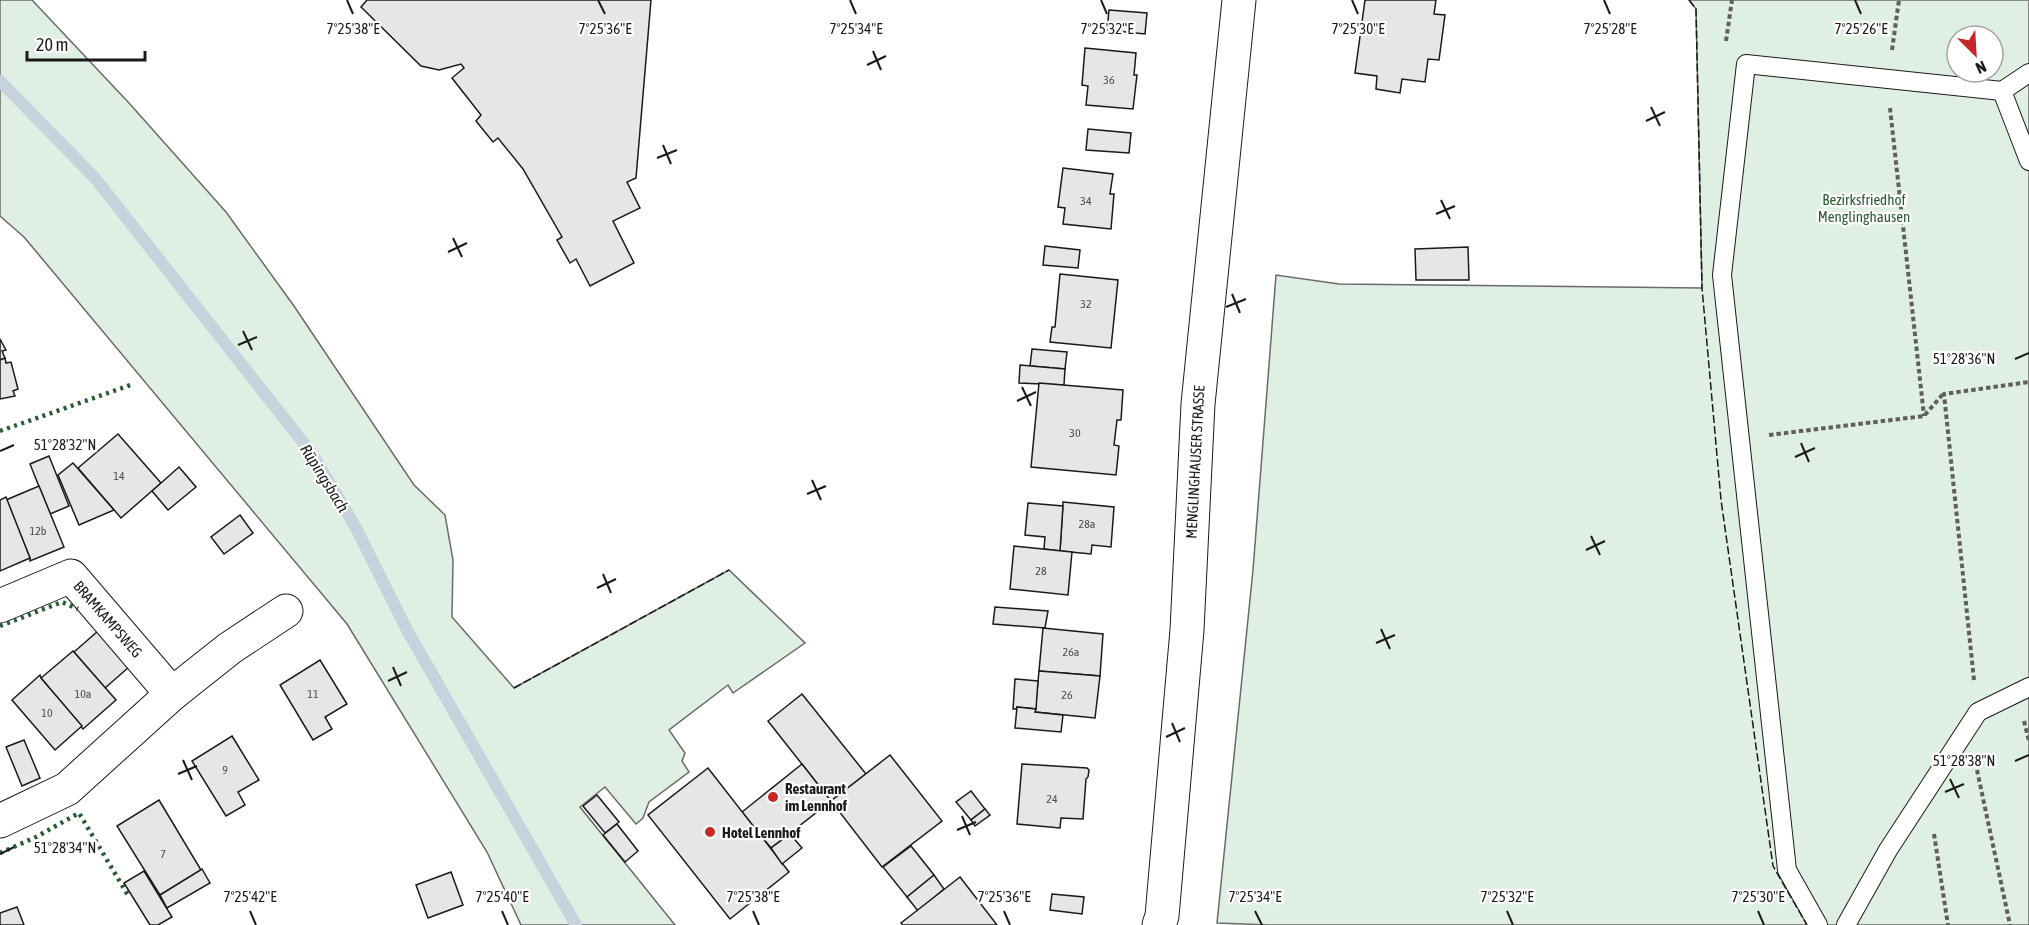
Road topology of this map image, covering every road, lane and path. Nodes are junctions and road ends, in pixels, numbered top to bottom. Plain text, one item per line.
1 (1239, 0) edge
2 (1899, 0) edge
3 (2029, 73) edge
4 (1887, 80) junction
5 (2002, 91) junction
6 (2029, 161) edge
7 (2029, 382) edge
8 (1944, 394) junction
9 (1924, 416) junction
10 (1740, 439) junction
11 (0, 606) edge
12 (286, 611) dead end
13 (2029, 687) edge
14 (172, 694) junction
15 (1978, 712) junction
16 (1968, 728) junction
17 (1927, 789) junction
18 (0, 821) edge
19 (1160, 925) edge
20 (1818, 925) edge
21 (1846, 925) edge
22 (1948, 925) edge
23 (2010, 925) edge

1 - 19 street, MENGLINGHAUSER STRASSE
2 - 4 path
3 - 5 lane
4 - 5 lane
4 - 9 path
4 - 10 lane
5 - 6 lane
7 - 8 path
8 - 9 path
8 - 15 path
9 - 10 path
10 - 20 lane
11 - 14 street, BRAMKAMPSWEG
12 - 14 street
13 - 15 lane
14 - 18 street
15 - 16 lane
16 - 17 lane
16 - 23 path
17 - 21 lane
17 - 22 path

